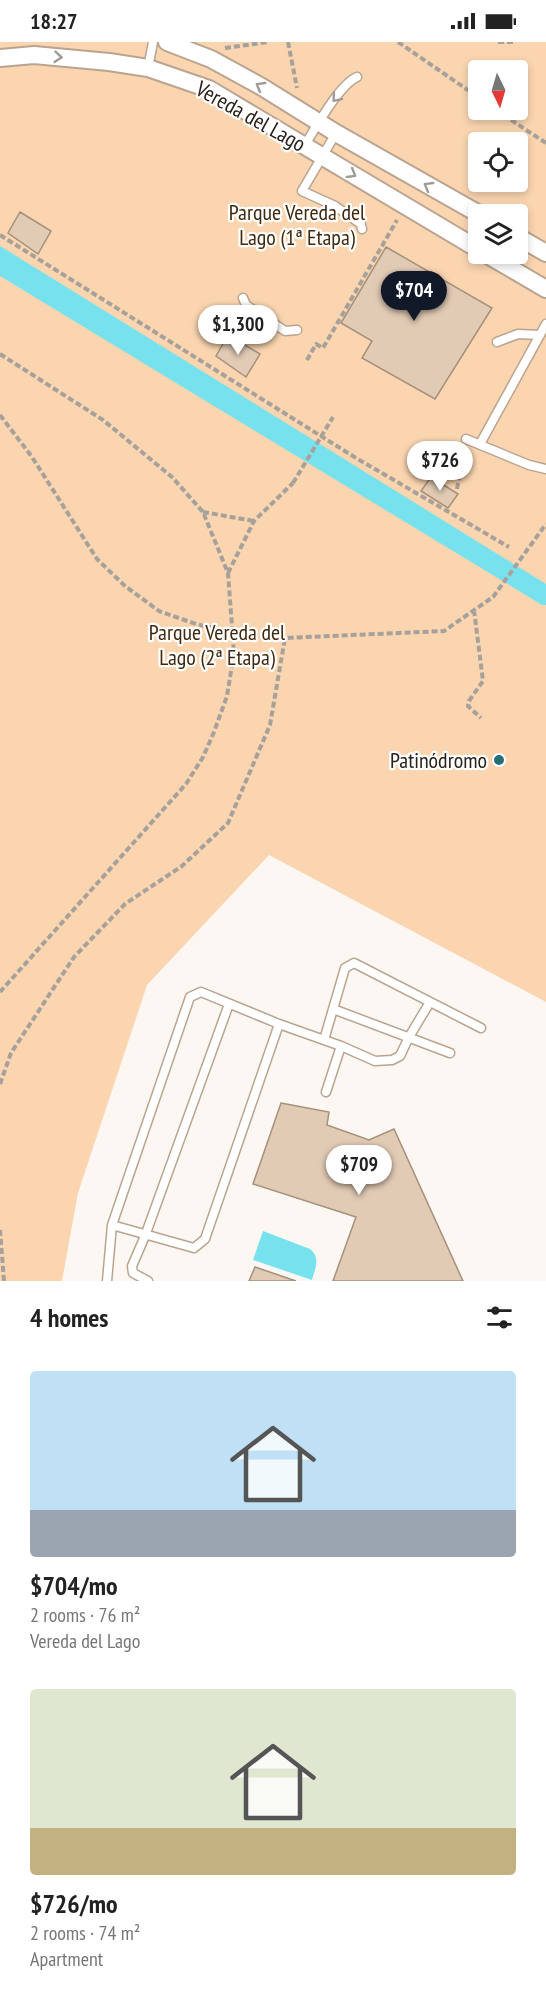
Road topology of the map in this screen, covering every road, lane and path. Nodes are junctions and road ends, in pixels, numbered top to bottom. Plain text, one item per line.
1 (153, 42) edge
2 (167, 42) edge
3 (269, 42) edge
4 (288, 42) edge
5 (398, 42) edge
6 (498, 42) edge
7 (513, 42) edge
8 (225, 48) dead end
9 (0, 58) edge
10 (148, 68) junction
11 (357, 76) dead end
12 (297, 88) dead end
13 (468, 90) edge
14 (511, 120) edge
15 (319, 123) junction
16 (336, 133) junction
17 (546, 143) edge
18 (305, 145) junction
19 (321, 156) junction
20 (468, 208) edge
21 (398, 219) dead end
22 (362, 229) dead end
23 (0, 235) edge
24 (468, 243) edge
25 (528, 243) edge
26 (546, 253) edge
27 (503, 264) edge
28 (546, 289) edge
29 (243, 298) dead end
30 (546, 324) edge
31 (297, 330) dead end
32 (540, 335) junction
33 (497, 342) dead end
34 (0, 354) edge
35 (307, 360) dead end
36 (0, 415) edge
37 (333, 417) dead end
38 (466, 439) joint
39 (480, 444) junction
40 (546, 469) edge
41 (457, 489) dead end
42 (203, 512) junction
43 (254, 521) junction
44 (546, 524) edge
45 (509, 547) dead end
46 (228, 573) junction
47 (474, 610) junction
48 (232, 632) junction
49 (285, 638) junction
50 (482, 718) dead end
51 (0, 992) edge
52 (430, 1002) junction
53 (229, 1004) junction
54 (333, 1009) junction
55 (279, 1024) junction
56 (481, 1028) dead end
57 (409, 1037) junction
58 (324, 1040) junction
59 (341, 1046) junction
60 (450, 1053) dead end
61 (0, 1084) edge
62 (326, 1092) dead end
63 (112, 1225) junction
64 (0, 1230) edge
65 (146, 1236) junction
66 (4, 1281) edge
67 (107, 1281) edge
68 (148, 1281) edge

1 - 10 lane
15 -> 2 street, Vereda del Lago
3 - 8 path
4 - 12 path
5 - 13 path
6 - 7 path
9 -> 10 street, Vereda del Lago
10 - 18 street, Vereda del Lago
11 -> 15 lane
14 - 17 path
15 - 16 street, Vereda del Lago
15 - 18 lane
16 - 19 lane
20 -> 16 street, Vereda del Lago
18 - 19 street, Vereda del Lago
19 - 22 lane
19 -> 24 street, Vereda del Lago
21 - 35 path
23 - 45 path
25 - 26 street
27 - 28 street
29 - 31 lane
30 - 32 lane
32 - 33 lane
32 - 39 lane
34 - 42 path
36 - 48 path
37 - 43 path, bridge
38 - 39 lane
38 - 41 path
39 - 40 lane
42 - 43 path
42 - 46 path
43 - 46 path
44 - 47 path
46 - 48 path
47 - 49 path
47 - 50 path
48 - 49 path
48 - 51 path
49 - 61 path
52 - 54 lane
52 - 56 lane
52 - 57 lane
53 - 55 lane
53 - 63 lane
53 - 65 lane
54 - 57 lane
54 - 58 lane
55 - 58 lane
55 - 65 lane
57 - 59 lane
57 - 60 lane
58 - 59 lane
59 - 62 lane
63 - 65 lane
63 - 67 lane
64 - 66 path
65 - 68 lane

